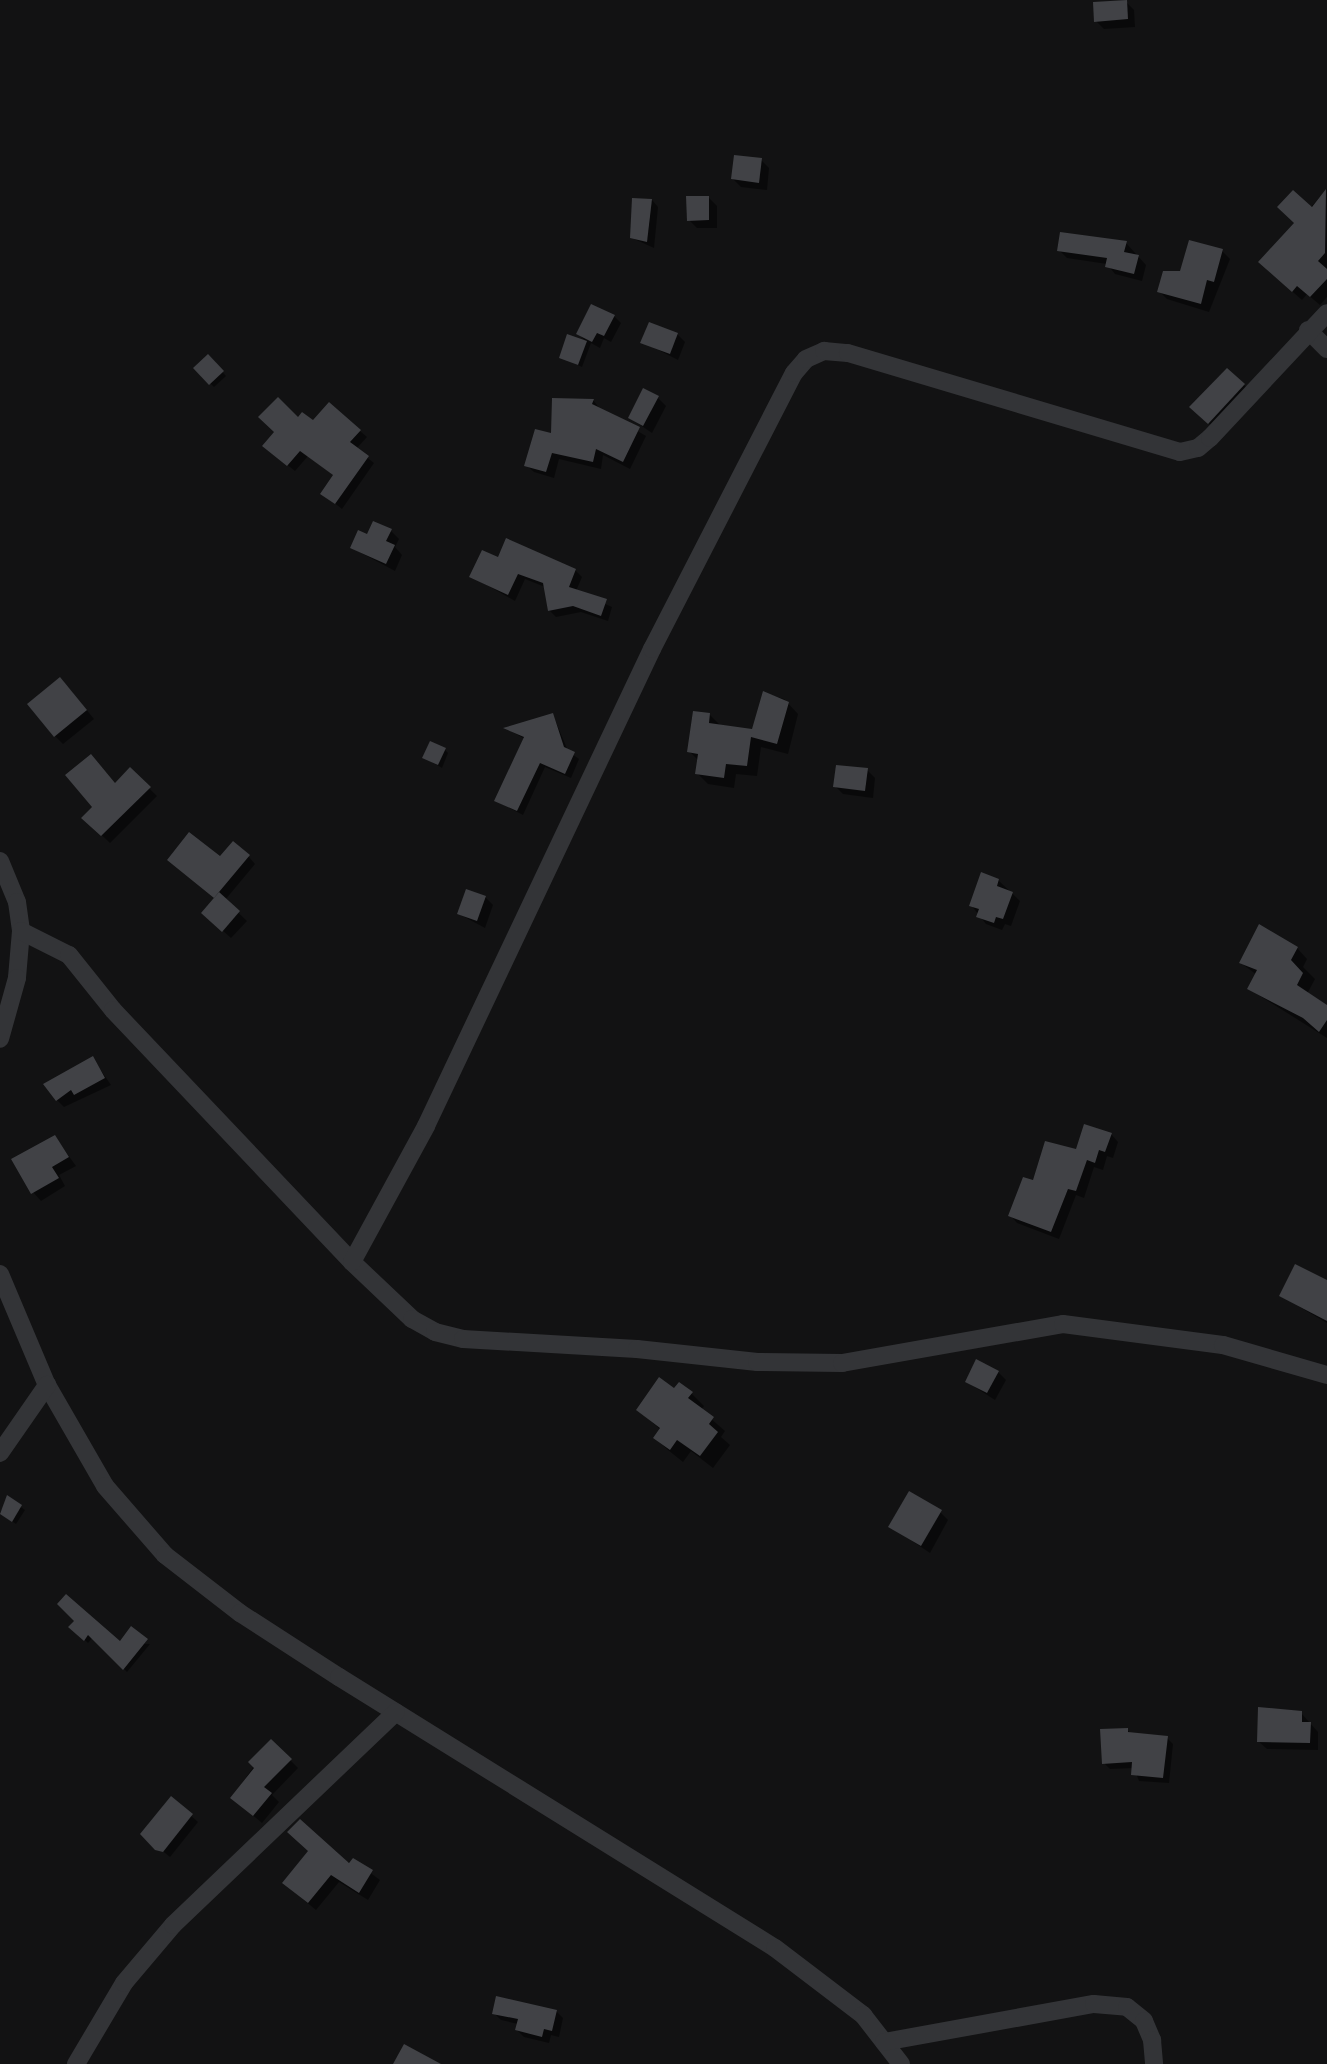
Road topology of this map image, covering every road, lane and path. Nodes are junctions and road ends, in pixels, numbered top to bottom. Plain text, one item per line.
1 (1327, 313) edge
2 (1308, 330) junction
3 (1327, 349) edge
4 (0, 861) edge
5 (21, 931) junction
6 (0, 1039) edge
7 (352, 1262) junction
8 (0, 1274) edge
9 (1327, 1375) edge
10 (47, 1385) junction
11 (0, 1452) edge
12 (396, 1712) junction
13 (884, 2042) junction
14 (76, 2064) edge
15 (901, 2064) edge
16 (1154, 2064) edge

1 - 2 street
2 - 3 street
2 - 7 street
4 - 5 street
5 - 6 street
5 - 7 street
7 - 9 street
8 - 10 street
10 - 11 street
10 - 12 street
12 - 13 street
12 - 14 street
13 - 15 street
13 - 16 street

